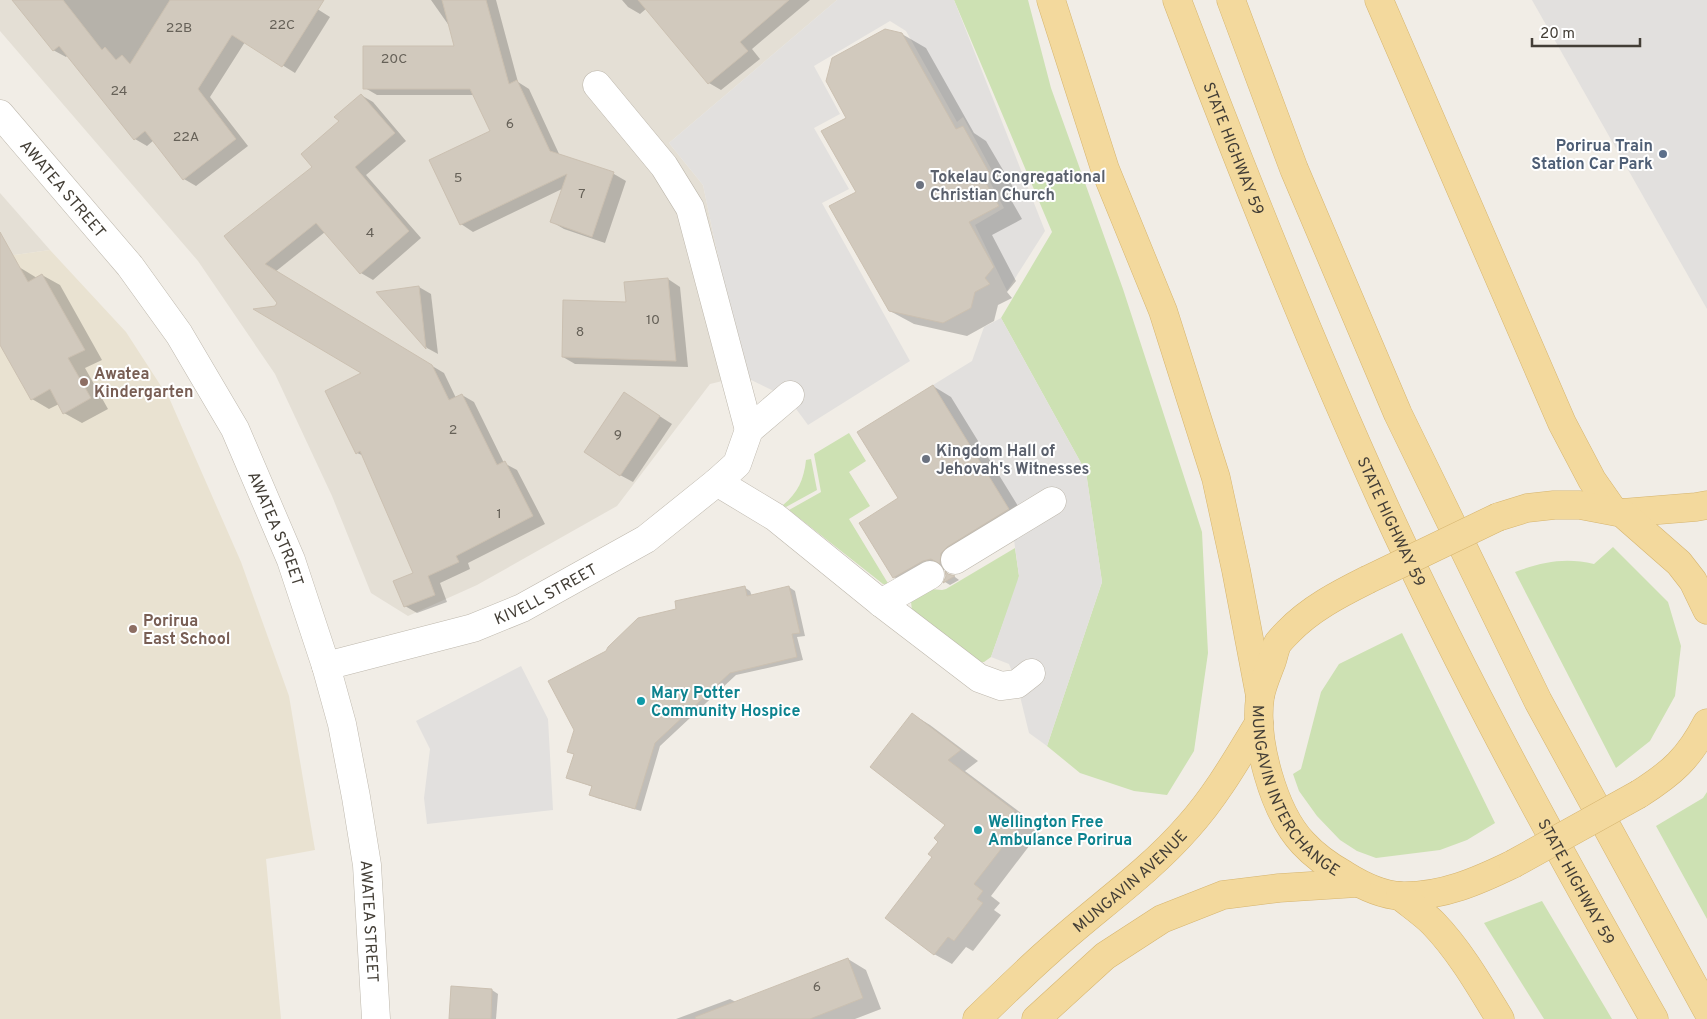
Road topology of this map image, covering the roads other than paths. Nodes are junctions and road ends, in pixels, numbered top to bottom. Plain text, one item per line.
1 (1051, 0) edge
2 (1177, 0) edge
3 (1231, 0) edge
4 (1379, 0) edge
5 (598, 85) dead end
6 (0, 114) edge
7 (790, 395) dead end
8 (749, 430) junction
9 (718, 482) junction
10 (1052, 501) dead end
11 (1707, 505) edge
12 (1617, 512) junction
13 (955, 560) dead end
14 (930, 575) dead end
15 (881, 603) junction
16 (1707, 610) edge
17 (326, 666) junction
18 (1031, 674) dead end
19 (1260, 696) junction
20 (1259, 723) junction
21 (1707, 723) edge
22 (1357, 883) junction
23 (1400, 896) junction
24 (1707, 1010) edge
25 (376, 1019) edge
26 (977, 1019) edge
27 (1036, 1019) edge
28 (1500, 1019) edge
29 (1654, 1019) edge

1 - 19 main road
2 - 29 main road, STATE HIGHWAY 59
3 - 24 main road
4 - 12 main road
5 - 8 street
6 - 17 street, AWATEA STREET
7 - 8 street
8 - 9 street, KIVELL STREET
9 - 15 street
9 - 17 street, KIVELL STREET
10 - 13 street
11 - 12 main road, MUNGAVIN INTERCHANGE
12 - 16 main road
12 - 19 main road, MUNGAVIN INTERCHANGE, bridge
14 - 15 street
15 - 18 street
17 - 25 street, AWATEA STREET
19 - 20 main road, MUNGAVIN INTERCHANGE
20 - 22 main road, MUNGAVIN INTERCHANGE
20 - 26 main road, MUNGAVIN AVENUE
21 - 23 main road, MUNGAVIN INTERCHANGE, bridge
22 - 23 main road, MUNGAVIN INTERCHANGE
22 - 27 main road
23 - 28 main road

